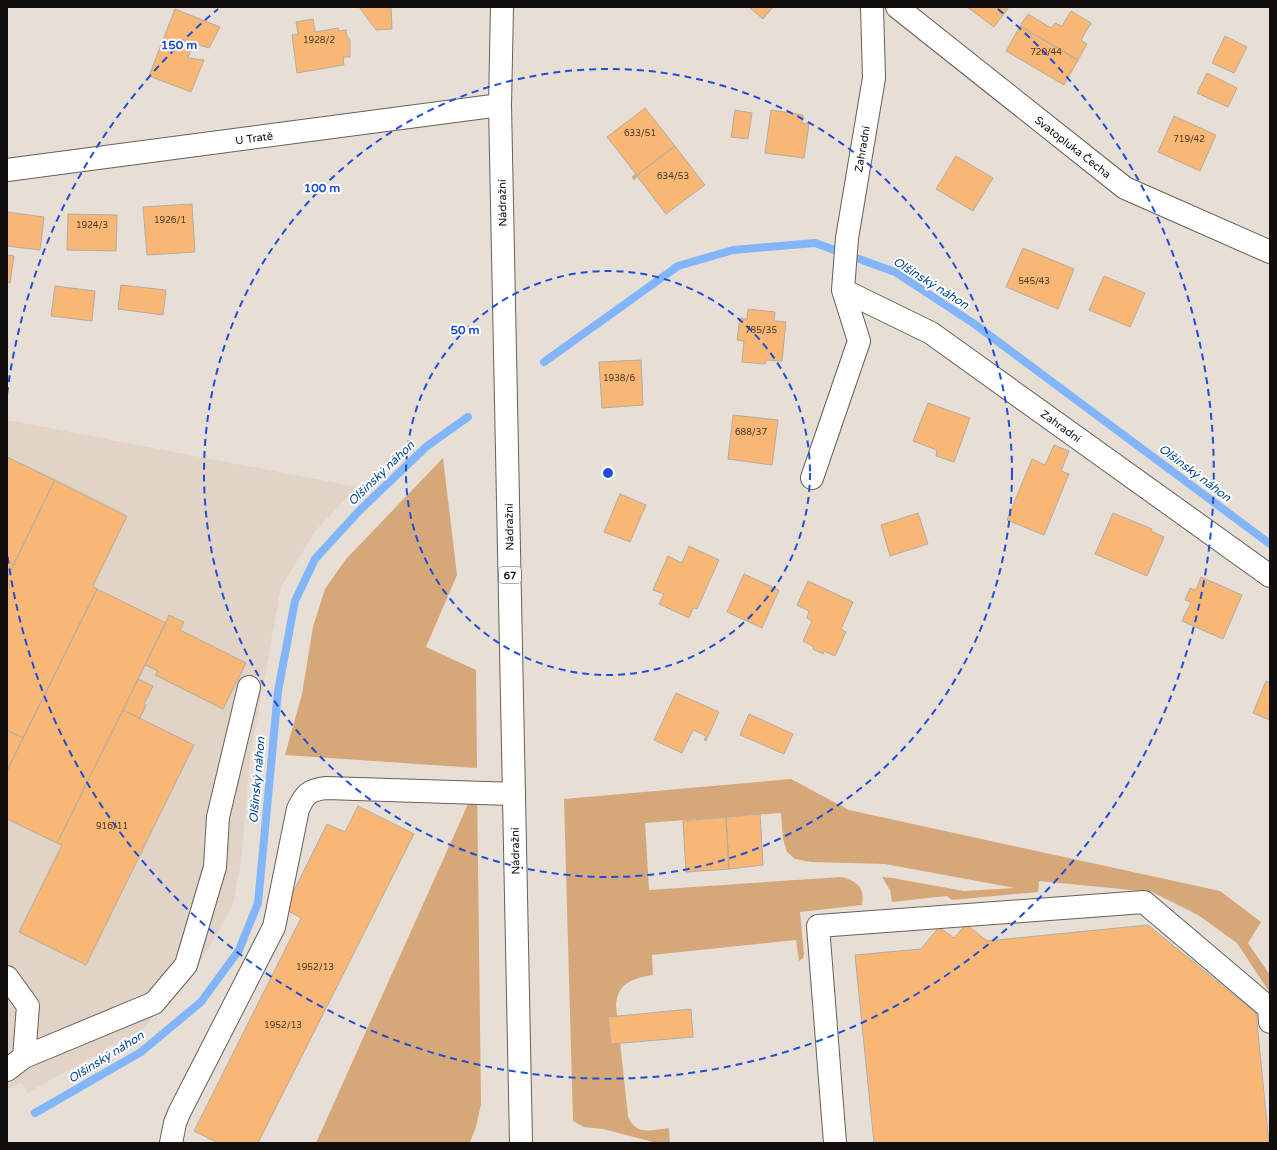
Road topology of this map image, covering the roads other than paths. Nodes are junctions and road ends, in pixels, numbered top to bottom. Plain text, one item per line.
1 (502, 7) edge
2 (872, 7) edge
3 (897, 7) edge
4 (500, 105) junction
5 (7, 170) edge
6 (1270, 252) edge
7 (843, 290) junction
8 (812, 478) dead end
9 (1270, 576) edge
10 (249, 686) dead end
11 (514, 794) junction
12 (7, 977) edge
13 (1270, 1022) edge
14 (24, 1057) junction
15 (7, 1070) edge
16 (171, 1143) edge
17 (521, 1143) edge
18 (835, 1143) edge

1 - 4 street, Nádražní / 67
2 - 7 street, Zahradní
3 - 6 street, Svatopluka Čecha
4 - 5 street, U Tratě
4 - 11 street, Nádražní / 67
7 - 8 street, Zahradní
7 - 9 street, Zahradní
10 - 14 street
11 - 16 street
11 - 17 street, Nádražní / 67
12 - 14 street
13 - 18 street
14 - 15 street

